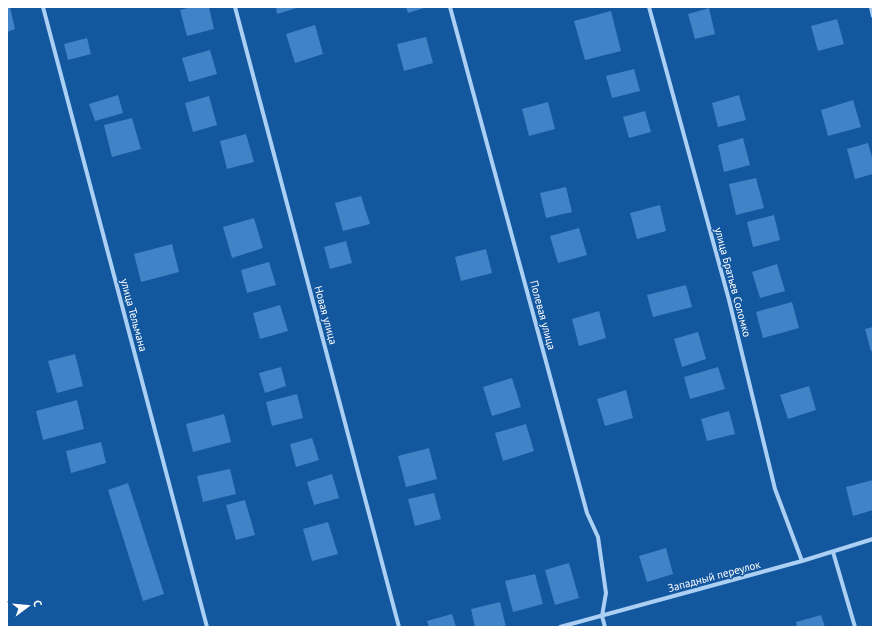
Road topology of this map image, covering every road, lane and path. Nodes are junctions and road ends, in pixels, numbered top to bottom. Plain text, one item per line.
1 (43, 7) edge
2 (235, 7) edge
3 (450, 7) edge
4 (649, 7) edge
5 (871, 7) edge
6 (873, 16) edge
7 (873, 539) edge
8 (833, 552) junction
9 (802, 561) junction
10 (602, 616) junction
11 (207, 627) edge
12 (399, 627) edge
13 (560, 627) edge
14 (605, 627) edge
15 (856, 627) edge

1 - 11 street, улица Тельмана
2 - 12 street, Новая улица
3 - 10 street, Полевая улица
4 - 9 street, улица Братьев Соломко
5 - 6 street
7 - 8 street, Западный переулок
8 - 9 street, Западный переулок
8 - 15 street
9 - 10 street, Западный переулок
10 - 13 street, Западный переулок
10 - 14 street, Полевая улица

